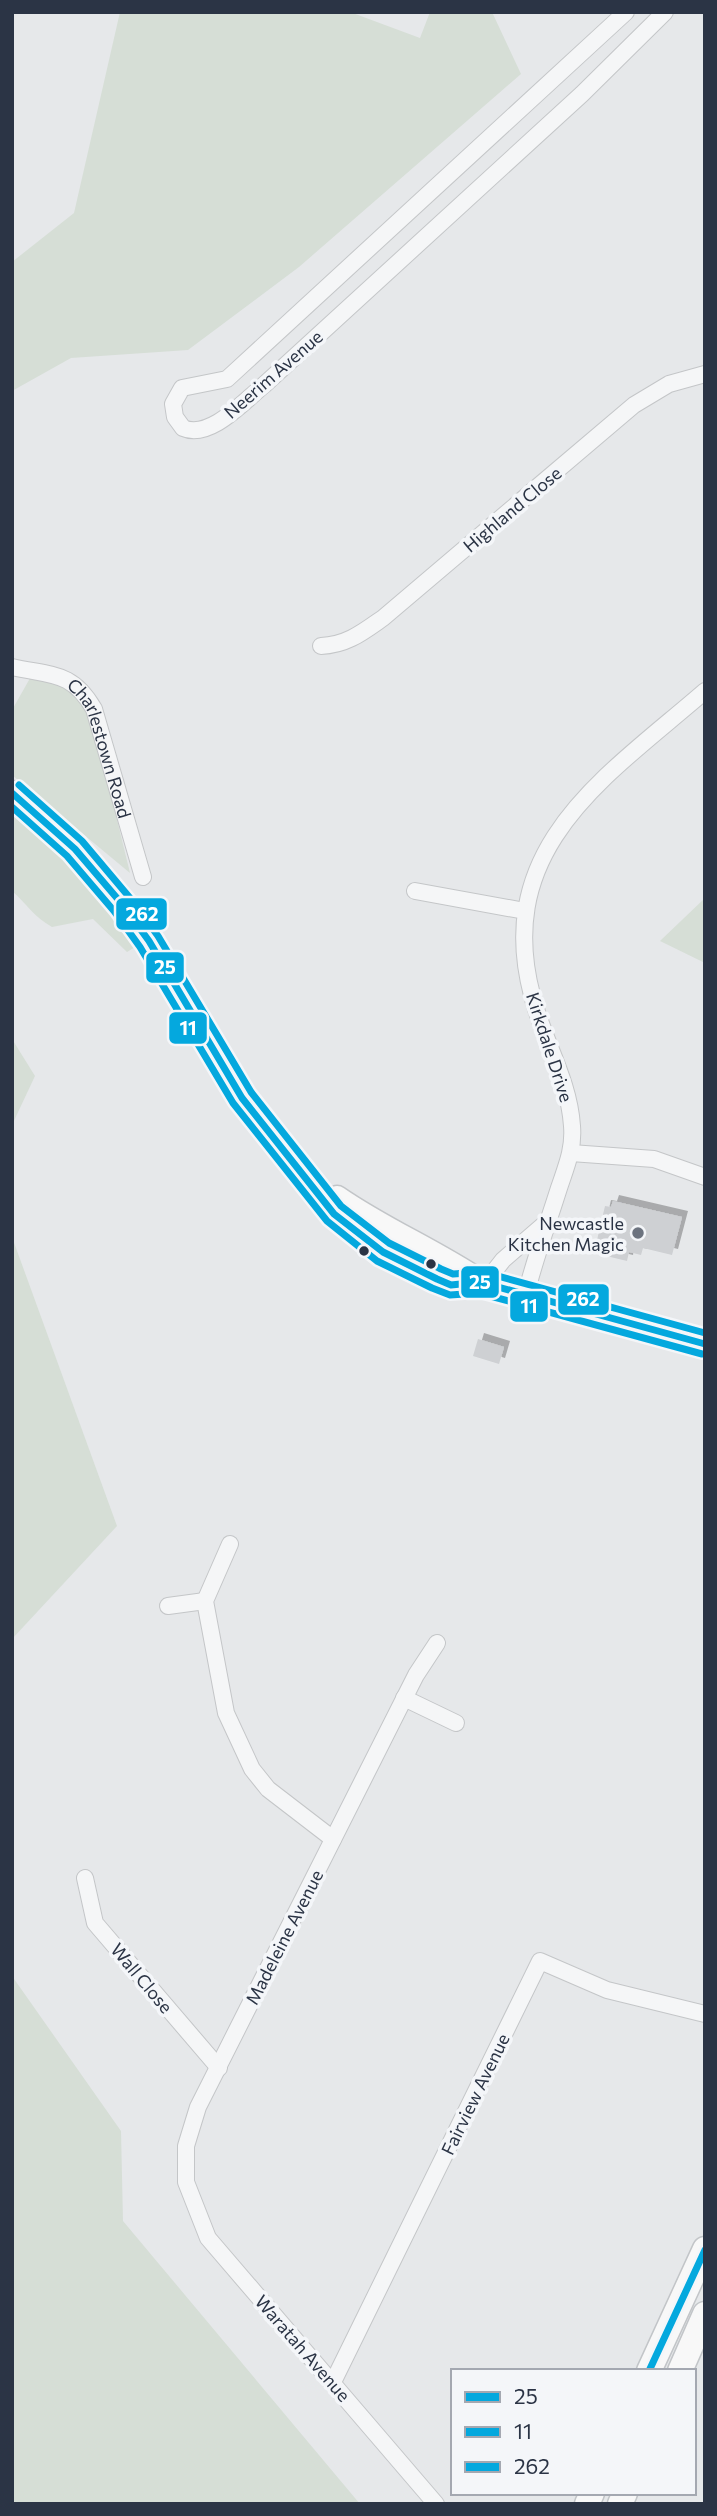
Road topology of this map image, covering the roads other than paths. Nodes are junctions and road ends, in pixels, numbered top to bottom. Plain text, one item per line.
1 (626, 12) edge
2 (665, 12) edge
3 (705, 374) edge
4 (321, 646) dead end
5 (12, 667) edge
6 (705, 691) edge
7 (12, 793) edge
8 (144, 877) dead end
9 (415, 891) dead end
10 (524, 911) junction
11 (571, 1153) junction
12 (705, 1177) edge
13 (550, 1220) junction
14 (483, 1282) junction
15 (526, 1294) junction
16 (705, 1344) edge
17 (230, 1544) dead end
18 (205, 1601) junction
19 (168, 1606) dead end
20 (437, 1643) dead end
21 (404, 1698) junction
22 (456, 1723) dead end
23 (334, 1839) junction
24 (85, 1878) dead end
25 (705, 2014) edge
26 (219, 2068) junction
27 (186, 2182) joint
28 (705, 2249) edge
29 (705, 2314) edge
30 (650, 2369) edge
31 (681, 2369) edge
32 (333, 2382) junction
33 (436, 2504) edge

1 - 2 street, Neerim Avenue
3 - 4 street, Highland Close
5 - 8 street, Charlestown Road
6 - 10 street, Kirkdale Drive
7 - 14 main road
9 - 10 street
10 - 11 street, Kirkdale Drive
11 - 12 street
11 - 13 street, Kirkdale Drive
13 - 14 street
13 - 15 street, Kirkdale Drive
14 - 15 main road
15 - 16 main road
17 - 18 street
18 - 19 street
18 - 23 street
20 - 21 street, Madeleine Avenue
21 - 22 street
21 - 23 street, Madeleine Avenue
23 - 26 street, Madeleine Avenue
24 - 26 street, Wall Close
25 - 32 street, Fairview Avenue
26 - 27 street, Madeleine Avenue
27 - 32 street, Waratah Avenue
28 - 30 main road
29 - 31 main road
32 - 33 street, Waratah Avenue

